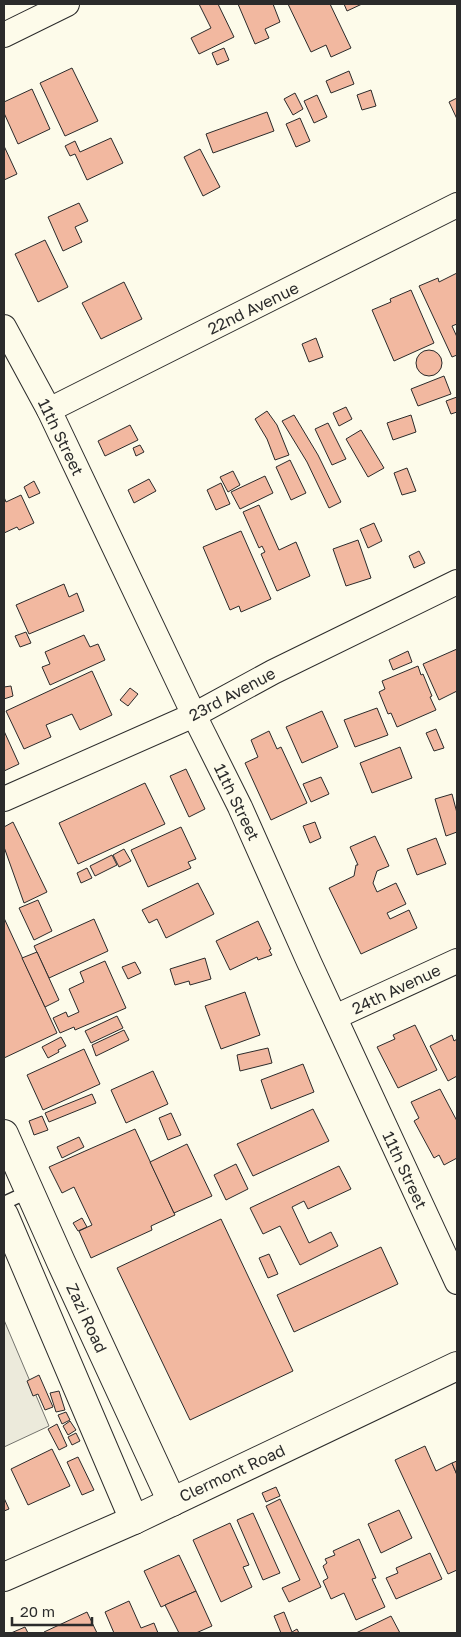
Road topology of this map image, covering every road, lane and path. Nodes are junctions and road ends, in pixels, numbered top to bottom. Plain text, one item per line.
1 (67, 4) edge
2 (4, 35) edge
3 (457, 205) edge
4 (4, 328) edge
5 (49, 410) junction
6 (457, 582) edge
7 (194, 715) junction
8 (4, 799) edge
9 (457, 961) edge
10 (335, 1018) junction
11 (4, 1134) edge
12 (30, 1191) junction
13 (4, 1202) edge
14 (4, 1215) edge
15 (457, 1282) edge
16 (457, 1366) edge
17 (172, 1502) junction
18 (134, 1520) junction
19 (4, 1576) edge

1 - 2 street
3 - 5 street, 22nd Avenue
4 - 5 street, 11th Street
5 - 7 street, 11th Street
6 - 7 street, 23rd Avenue
7 - 8 street, 23rd Avenue
7 - 10 street, 11th Street
9 - 10 street, 24th Avenue
10 - 15 street, 11th Street
11 - 12 street, Zazi Road
12 - 13 lane
12 - 17 street, Zazi Road
14 - 18 street
16 - 17 street, Clermont Road
17 - 18 street, Clermont Road
18 - 19 street, Clermont Road

